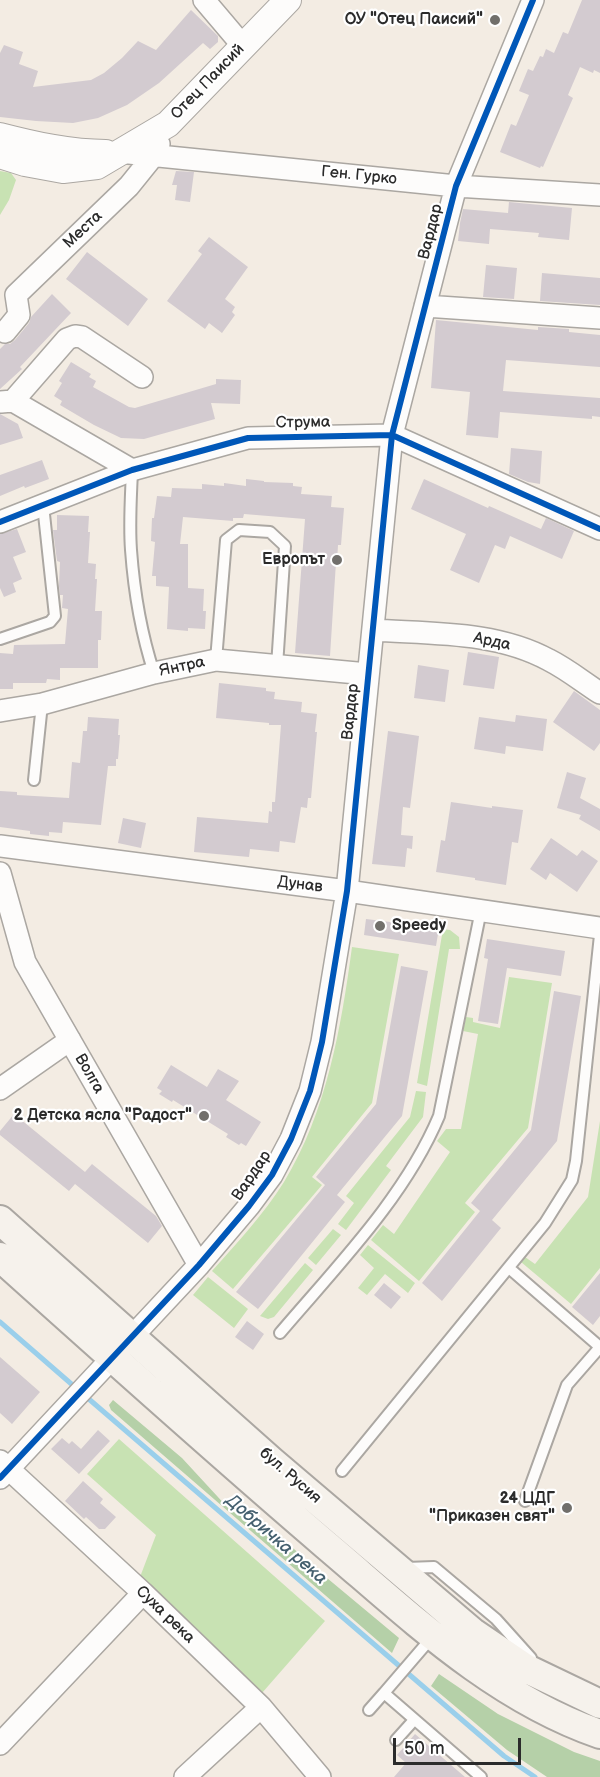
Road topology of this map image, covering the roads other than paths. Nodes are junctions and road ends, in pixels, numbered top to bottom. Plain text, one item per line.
1 (204, 0) edge
2 (288, 0) edge
3 (533, 0) edge
4 (243, 46) junction
5 (168, 124) junction
6 (0, 136) edge
7 (119, 152) junction
8 (0, 155) edge
9 (154, 155) junction
10 (456, 186) junction
11 (600, 195) edge
12 (425, 306) junction
13 (600, 318) edge
14 (4, 332) dead end
15 (142, 377) dead end
16 (7, 401) edge
17 (392, 435) junction
18 (132, 470) junction
19 (43, 505) junction
20 (0, 522) edge
21 (600, 529) edge
22 (373, 630) junction
23 (0, 639) edge
24 (216, 660) junction
25 (277, 666) junction
26 (154, 673) junction
27 (368, 674) junction
28 (600, 693) edge
29 (42, 704) junction
30 (0, 711) edge
31 (34, 780) dead end
32 (0, 846) edge
33 (0, 873) edge
34 (347, 891) junction
35 (481, 910) junction
36 (600, 928) edge
37 (600, 935) edge
38 (70, 1040) junction
39 (0, 1089) edge
40 (0, 1220) edge
41 (0, 1257) edge
42 (199, 1265) junction
43 (509, 1268) junction
44 (280, 1333) dead end
45 (132, 1337) junction
46 (600, 1347) edge
47 (105, 1365) junction
48 (3, 1469) edge
49 (342, 1471) dead end
50 (525, 1501) dead end
51 (142, 1593) junction
52 (433, 1636) junction
53 (384, 1693) junction
54 (600, 1704) edge
55 (261, 1707) junction
56 (369, 1710) dead end
57 (414, 1720) junction
58 (600, 1734) edge
59 (396, 1740) dead end
60 (0, 1744) edge
61 (185, 1777) edge
62 (321, 1777) edge
63 (481, 1777) edge

1 - 4 street
2 - 4 street, Отец Паисий
3 - 10 street, Вардар
4 - 5 street, Отец Паисий
5 - 7 street, Отец Паисий
5 - 9 street, Места
6 - 7 street, Ген. Гурко
7 - 8 street
7 - 9 street, Ген. Гурко
9 - 10 street, Ген. Гурко
9 - 14 street, Места
10 - 11 street, Ген. Гурко
10 - 12 street, Вардар
12 - 13 street
12 - 17 street, Вардар
15 - 16 street
16 - 18 street
17 - 18 street, Струма
17 - 21 street, Струма
17 - 22 street, Вардар
18 - 19 street, Струма
18 - 26 lane
19 - 20 street, Струма
19 - 23 lane
22 - 27 street, Вардар
22 - 28 street, Арда
24 - 25 street, Янтра
24 - 25 lane
24 - 26 street, Янтра
25 - 27 street, Янтра
26 - 29 street, Янтра
27 - 34 street, Вардар
29 - 30 street, Янтра
29 - 31 lane
32 - 34 street, Дунав
33 - 38 street, Волга
34 - 35 street, Дунав
34 - 42 street, Вардар
35 - 36 street, Дунав
35 - 44 lane
37 - 43 lane
38 - 39 street
38 - 42 street, Волга
40 - 45 main road, бул. Русия
41 - 47 main road, бул. Русия
42 - 45 street, Вардар
43 - 46 lane
43 - 49 lane
45 - 47 street, Вардар
45 - 54 main road, бул. Русия
46 - 50 lane
47 - 48 street, Вардар
47 - 52 main road, бул. Русия
48 - 51 street, Суха река
51 - 55 street, Суха река
51 - 60 street
52 - 53 lane
52 - 58 main road, бул. Русия
53 - 56 lane
53 - 57 lane
55 - 61 street
55 - 62 street, Суха река
57 - 59 lane
57 - 63 lane

